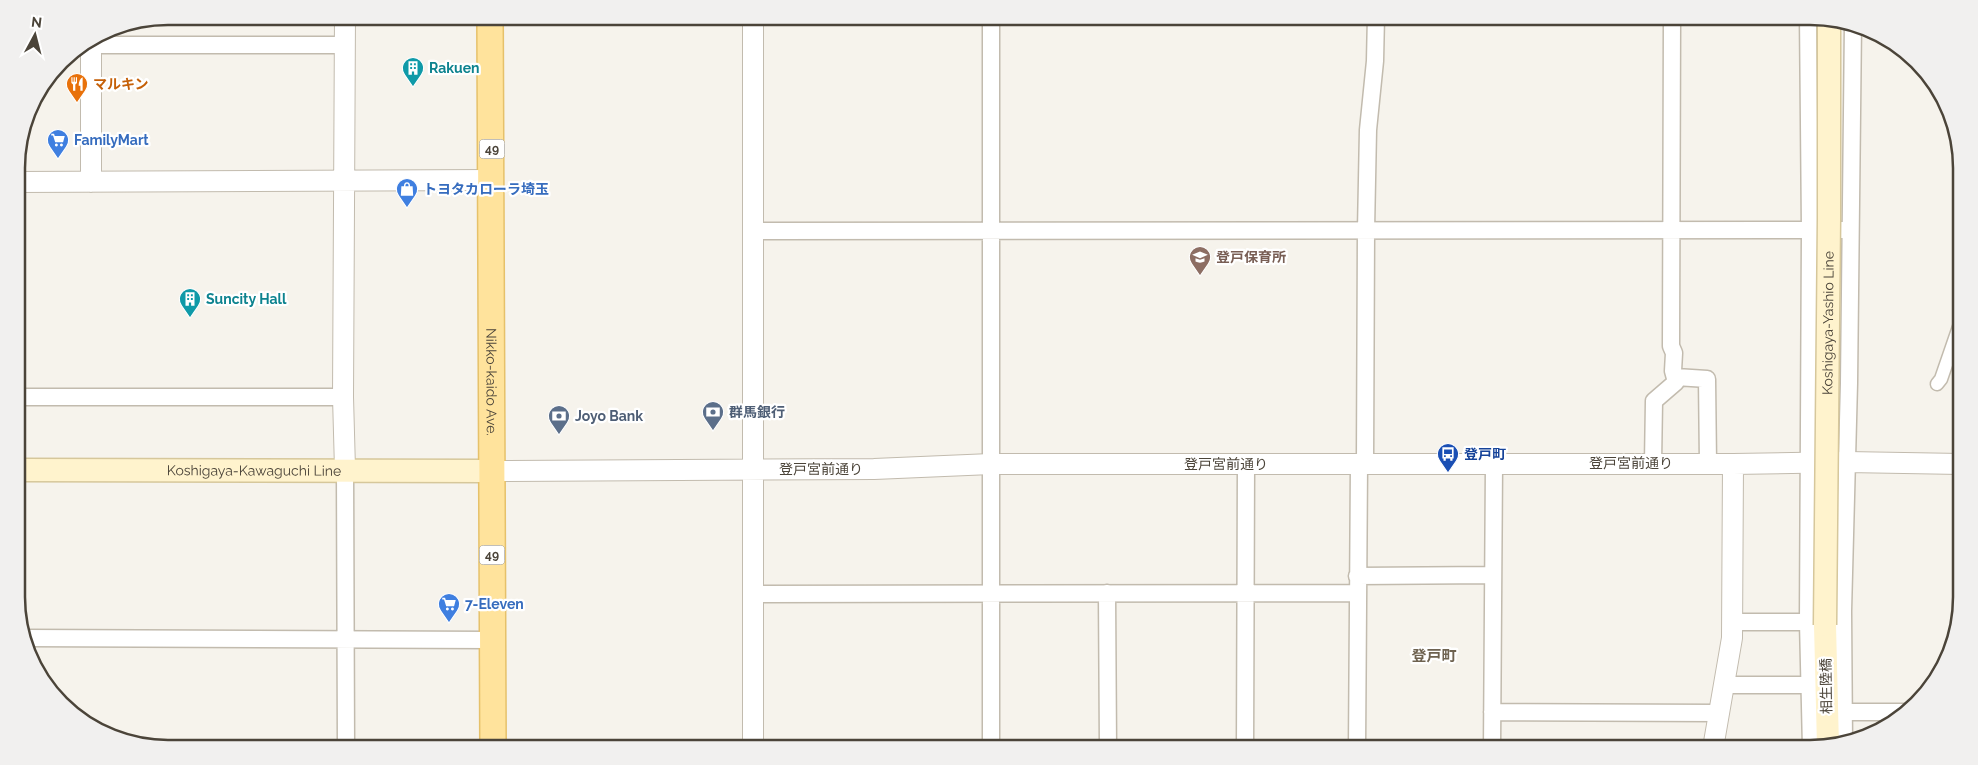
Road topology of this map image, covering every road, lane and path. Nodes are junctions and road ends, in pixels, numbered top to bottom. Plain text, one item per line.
1 (345, 25) edge
2 (490, 25) edge
3 (753, 25) edge
4 (991, 25) edge
5 (1376, 25) edge
6 (1672, 25) edge
7 (1808, 25) edge
8 (1828, 26) edge
9 (1853, 32) edge
10 (96, 44) edge
11 (344, 45) junction
12 (88, 50) edge
13 (343, 180) junction
14 (492, 180) junction
15 (25, 182) edge
16 (91, 182) junction
17 (753, 230) junction
18 (991, 230) junction
19 (1366, 230) junction
20 (1672, 230) junction
21 (1810, 230) junction
22 (1850, 230) junction
23 (1953, 344) edge
24 (1676, 378) junction
25 (1937, 384) dead end
26 (25, 397) edge
27 (343, 397) junction
28 (1809, 462) junction
29 (1847, 462) junction
30 (1653, 463) junction
31 (991, 464) junction
32 (1246, 464) junction
33 (1362, 464) junction
34 (1494, 464) junction
35 (1708, 464) junction
36 (1733, 464) junction
37 (1953, 464) edge
38 (345, 469) junction
39 (753, 469) junction
40 (25, 470) edge
41 (491, 471) junction
42 (1493, 575) junction
43 (1358, 576) junction
44 (1246, 593) junction
45 (1357, 593) junction
46 (753, 594) junction
47 (991, 594) junction
48 (1107, 594) junction
49 (1732, 622) junction
50 (1817, 623) junction
51 (32, 638) edge
52 (345, 640) junction
53 (492, 640) junction
54 (1725, 685) junction
55 (1809, 685) junction
56 (1492, 712) junction
57 (1842, 712) junction
58 (1894, 712) edge
59 (1720, 713) junction
60 (1843, 735) edge
61 (1827, 739) edge
62 (346, 740) edge
63 (493, 740) edge
64 (753, 740) edge
65 (991, 740) edge
66 (1108, 740) edge
67 (1245, 740) edge
68 (1357, 740) edge
69 (1492, 740) edge
70 (1715, 740) edge
71 (1811, 740) edge

1 - 11 street
2 - 14 main road, Nikko-kaido Ave. / 49
3 - 17 street
4 - 18 street
5 - 19 street
6 - 20 street
7 - 21 street
8 - 50 main road, Koshigaya-Yashio Line, bridge
9 - 22 street
10 - 11 street
11 - 13 street
12 - 16 street
13 - 14 street
13 - 16 street
13 - 27 street
14 - 41 main road, Nikko-kaido Ave. / 49
15 - 16 street
17 - 18 street
17 - 39 street
18 - 19 street
18 - 31 street
19 - 20 street
19 - 33 street
20 - 21 street
20 - 24 street
21 - 22 street
21 - 28 street
22 - 29 street
23 - 25 street
24 - 30 street
24 - 35 street
26 - 27 street
27 - 38 street
28 - 29 street, 登戸宮前通り
28 - 36 street, 登戸宮前通り
28 - 50 street
29 - 37 street, 登戸宮前通り
29 - 57 street
30 - 34 street, 登戸宮前通り
30 - 35 street, 登戸宮前通り
31 - 32 street, 登戸宮前通り
31 - 39 street, 登戸宮前通り
31 - 47 street
32 - 33 street, 登戸宮前通り
32 - 44 street
33 - 34 street, 登戸宮前通り
33 - 43 street
34 - 42 street
35 - 36 street, 登戸宮前通り
36 - 49 street
38 - 40 main road, Koshigaya-Kawaguchi Line
38 - 41 main road, Koshigaya-Kawaguchi Line
38 - 52 street
39 - 41 street, 登戸宮前通り
39 - 46 street
41 - 53 main road, Nikko-kaido Ave. / 49
42 - 43 street
42 - 56 street
43 - 45 street
44 - 45 street
44 - 48 street
44 - 67 street
45 - 68 street
46 - 47 street
46 - 64 street
47 - 48 street
47 - 65 street
48 - 66 street
49 - 50 street
49 - 54 street
50 - 55 street
50 - 61 main road, 相生陸橋
51 - 52 street
52 - 53 street
52 - 62 street
53 - 63 main road, Nikko-kaido Ave. / 49
54 - 55 street
54 - 59 street
55 - 71 street
56 - 59 street
56 - 69 street
57 - 58 street
57 - 60 street
59 - 70 street

